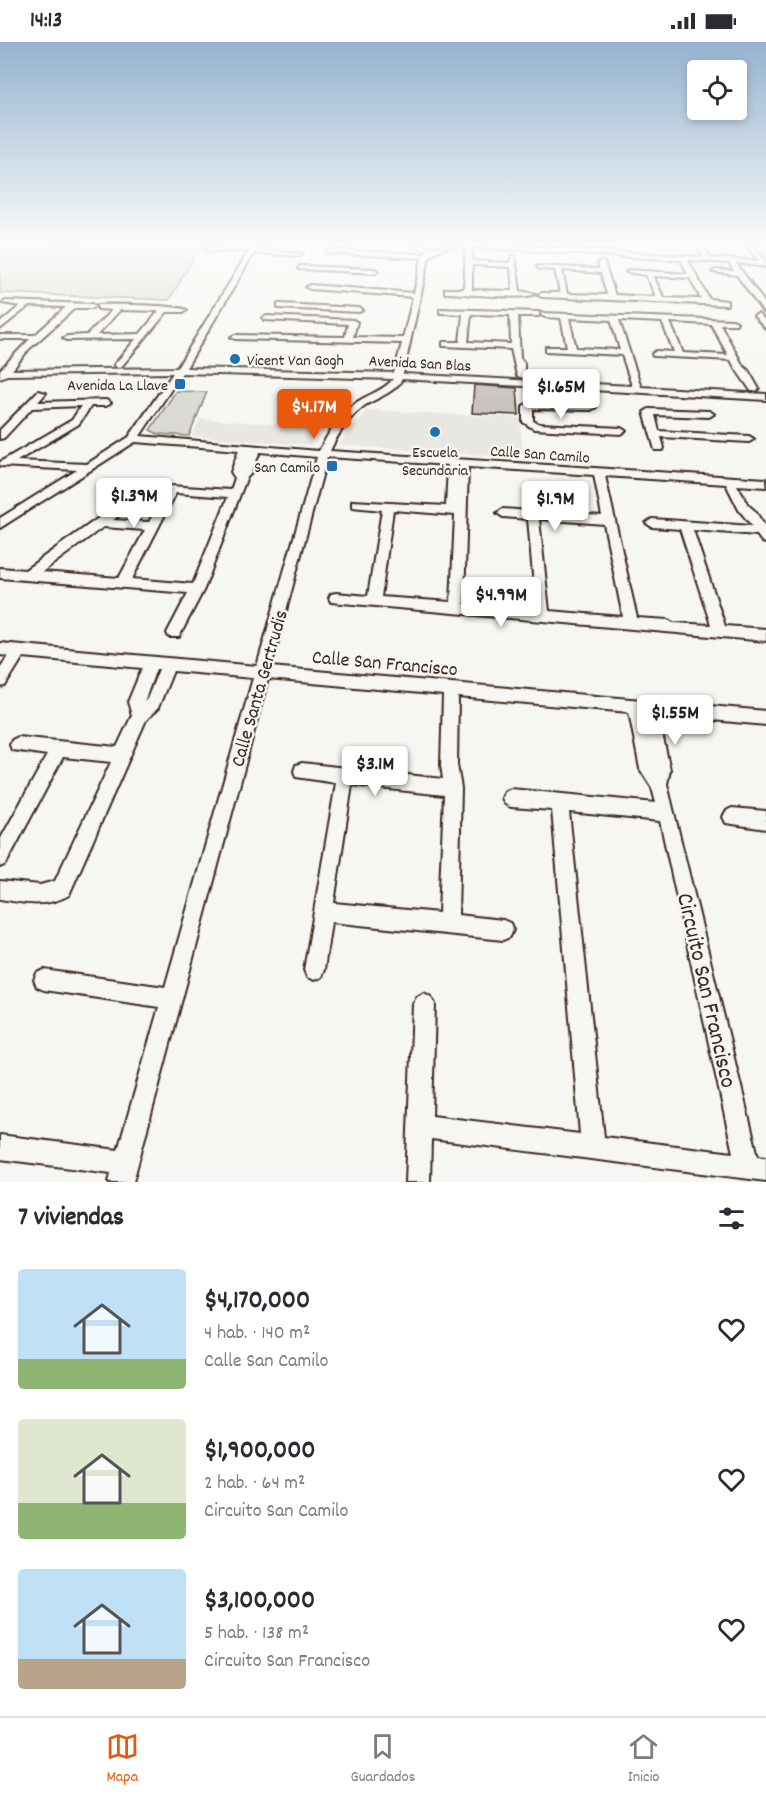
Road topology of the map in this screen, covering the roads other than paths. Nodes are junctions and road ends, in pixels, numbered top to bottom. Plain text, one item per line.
1 (224, 297) edge
2 (305, 297) edge
3 (364, 297) edge
4 (416, 297) edge
5 (593, 297) edge
6 (660, 297) edge
7 (704, 297) edge
8 (757, 297) edge
9 (612, 298) joint
10 (661, 300) junction
11 (706, 301) junction
12 (2, 303) edge
13 (724, 303) dead end
14 (27, 304) junction
15 (72, 306) junction
16 (119, 307) junction
17 (300, 307) junction
18 (165, 309) junction
19 (183, 310) dead end
20 (766, 310) edge
21 (443, 311) dead end
22 (467, 312) junction
23 (514, 314) junction
24 (536, 315) dead end
25 (545, 315) dead end
26 (565, 316) junction
27 (758, 316) dead end
28 (267, 318) junction
29 (614, 318) junction
30 (665, 320) junction
31 (714, 321) junction
32 (733, 322) dead end
33 (0, 327) edge
34 (766, 327) edge
35 (142, 336) junction
36 (0, 337) edge
37 (36, 337) junction
38 (235, 337) dead end
39 (256, 337) junction
40 (67, 338) dead end
41 (90, 338) junction
42 (349, 338) junction
43 (406, 339) junction
44 (446, 344) dead end
45 (464, 345) junction
46 (516, 347) junction
47 (549, 349) dead end
48 (572, 350) junction
49 (622, 353) junction
50 (656, 354) dead end
51 (680, 356) junction
52 (734, 358) junction
53 (118, 365) junction
54 (180, 368) junction
55 (3, 370) edge
56 (398, 372) junction
57 (517, 376) junction
58 (573, 386) junction
59 (633, 386) junction
60 (586, 387) junction
61 (749, 389) junction
62 (766, 390) edge
63 (41, 393) dead end
64 (691, 393) junction
65 (703, 394) junction
66 (766, 397) edge
67 (88, 403) junction
68 (106, 403) dead end
69 (29, 405) junction
70 (587, 409) junction
71 (712, 423) junction
72 (593, 430) junction
73 (621, 431) dead end
74 (654, 434) junction
75 (0, 436) edge
76 (133, 439) junction
77 (749, 439) dead end
78 (251, 448) junction
79 (659, 448) dead end
80 (323, 454) junction
81 (458, 463) junction
82 (2, 464) edge
83 (85, 470) junction
84 (594, 472) junction
85 (735, 481) junction
86 (766, 483) edge
87 (127, 486) dead end
88 (149, 488) junction
89 (172, 490) junction
90 (235, 494) junction
91 (356, 504) dead end
92 (387, 506) junction
93 (456, 510) junction
94 (503, 513) dead end
95 (533, 515) junction
96 (2, 518) edge
97 (604, 520) junction
98 (100, 523) junction
99 (652, 523) dead end
100 (685, 525) junction
101 (153, 526) junction
102 (764, 535) edge
103 (0, 573) edge
104 (28, 575) junction
105 (123, 583) junction
106 (197, 589) junction
107 (336, 598) dead end
108 (374, 601) junction
109 (457, 608) junction
110 (543, 616) junction
111 (631, 624) junction
112 (720, 631) junction
113 (174, 633) dead end
114 (766, 635) edge
115 (6, 652) edge
116 (152, 663) junction
117 (168, 664) junction
118 (262, 672) junction
119 (0, 681) edge
120 (451, 690) junction
121 (642, 707) junction
122 (140, 715) junction
123 (766, 718) edge
124 (18, 745) dead end
125 (59, 749) junction
126 (121, 755) junction
127 (302, 771) dead end
128 (345, 776) junction
129 (453, 788) junction
130 (511, 798) dead end
131 (560, 804) junction
132 (667, 813) junction
133 (732, 817) dead end
134 (766, 820) edge
135 (0, 858) edge
136 (0, 890) edge
137 (323, 910) junction
138 (448, 924) junction
139 (503, 930) dead end
140 (314, 970) dead end
141 (44, 980) dead end
142 (172, 998) junction
143 (424, 1004) dead end
144 (420, 1126) junction
145 (0, 1147) edge
146 (593, 1148) junction
147 (757, 1168) edge
148 (124, 1172) edge
149 (418, 1182) edge

1 - 54 street
2 - 17 street
3 - 17 street
4 - 43 street
5 - 9 street
6 - 10 street
7 - 11 street
8 - 20 street
9 - 10 street
10 - 11 street
11 - 13 street
12 - 14 street
14 - 15 street
14 - 33 street
15 - 16 street
15 - 37 street
16 - 18 street
16 - 41 street
17 - 28 street
18 - 19 street
18 - 35 street
21 - 22 street
22 - 23 street
22 - 45 street
23 - 24 street
23 - 46 street
25 - 26 street
26 - 29 street
26 - 48 street
27 - 34 street
28 - 39 street
28 - 42 street
29 - 30 street
29 - 49 street
30 - 31 street
30 - 51 street
31 - 32 street
31 - 52 street
35 - 41 street
35 - 53 street
36 - 37 street
37 - 55 street
38 - 39 street
39 - 42 street
40 - 41 street
42 - 43 street
43 - 56 street
44 - 45 street
45 - 46 street
46 - 57 street
47 - 48 street
48 - 49 street
49 - 59 street
50 - 51 street
51 - 52 street
52 - 61 street
53 - 54 street, Avenida San Blas
53 - 55 street, Avenida San Blas
54 - 55 street, Avenida San Blas
54 - 56 street, Avenida San Blas
54 - 76 street
56 - 57 street, Avenida San Blas
56 - 58 street, Avenida San Blas
56 - 80 street, Calle Santa Gertrudis
57 - 59 street, Avenida San Blas
58 - 60 street, Avenida San Blas
58 - 70 street
59 - 60 street, Avenida San Blas
59 - 61 street, Avenida San Blas
59 - 64 street, Avenida San Blas
60 - 70 street
61 - 62 street, Avenida San Blas
63 - 69 street
64 - 65 street, Avenida San Blas
64 - 71 street
65 - 66 street, Avenida San Blas
65 - 71 street
67 - 68 street
67 - 69 street
67 - 82 street
69 - 75 street
70 - 72 street
70 - 72 street
71 - 74 street
71 - 74 street
71 - 77 street
72 - 73 street
74 - 79 street
76 - 78 street, Calle San Camilo
76 - 83 street
78 - 80 street, Calle San Camilo
78 - 90 street
80 - 81 street, Calle San Camilo
80 - 118 street, Calle Santa Gertrudis
81 - 84 street, Calle San Camilo
81 - 93 street
82 - 83 street
83 - 96 street
84 - 85 street, Calle San Camilo
84 - 97 street
85 - 86 street, Calle San Camilo
85 - 102 street
87 - 88 street
88 - 89 street
88 - 98 street
89 - 90 street
89 - 101 street
90 - 106 street
91 - 92 street
92 - 93 street
92 - 108 street
93 - 109 street
94 - 95 street
95 - 97 street
95 - 110 street
97 - 111 street
98 - 101 street
98 - 104 street
99 - 100 street
100 - 102 street
100 - 112 street
101 - 105 street
103 - 104 street
104 - 105 street
105 - 106 street
106 - 113 street
107 - 108 street
108 - 109 street
109 - 110 street
110 - 111 street
111 - 112 street
112 - 114 street
115 - 116 street, Calle San Francisco
115 - 119 street
116 - 117 street, Calle San Francisco
116 - 122 street
117 - 118 street, Calle San Francisco
117 - 122 street
118 - 120 street, Calle San Francisco
118 - 142 street, Calle Santa Gertrudis
120 - 121 street, Calle San Francisco
120 - 129 street
121 - 123 street, Calle San Francisco
121 - 132 street, Circuito San Francisco
122 - 126 street
124 - 125 street
125 - 126 street
125 - 135 street
126 - 136 street
127 - 128 street
128 - 129 street
128 - 137 street
129 - 138 street
130 - 131 street
131 - 132 street
131 - 146 street
132 - 147 street, Circuito San Francisco
133 - 134 street
137 - 138 street
137 - 140 street
138 - 139 street
141 - 142 street
142 - 148 street, Calle Santa Gertrudis
143 - 144 street
144 - 146 street, Circuito San Francisco
144 - 149 street
145 - 148 street
146 - 147 street, Circuito San Francisco

